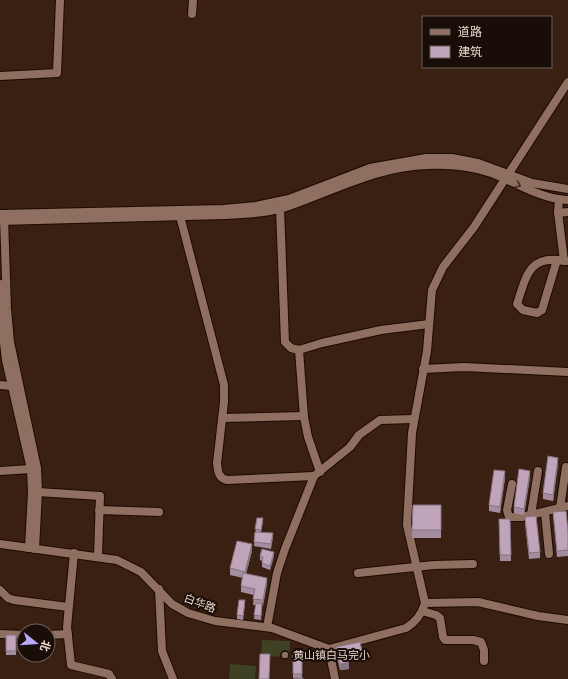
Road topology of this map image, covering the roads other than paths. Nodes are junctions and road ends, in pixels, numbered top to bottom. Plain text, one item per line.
1 (60, 0) edge
2 (193, 0) edge
3 (192, 14) dead end
4 (0, 76) edge
5 (568, 82) edge
6 (505, 176) junction
7 (568, 189) edge
8 (564, 199) edge
9 (280, 208) junction
10 (568, 212) edge
11 (558, 213) junction
12 (180, 216) junction
13 (2, 218) edge
14 (563, 261) edge
15 (0, 284) edge
16 (429, 324) junction
17 (299, 350) junction
18 (423, 369) junction
19 (568, 372) edge
20 (0, 385) edge
21 (12, 386) junction
22 (304, 416) junction
23 (222, 418) junction
24 (413, 419) junction
25 (566, 467) dead end
26 (31, 469) junction
27 (0, 471) edge
28 (538, 471) dead end
29 (317, 474) junction
30 (512, 484) dead end
31 (38, 492) junction
32 (564, 507) edge
33 (99, 510) junction
34 (159, 512) dead end
35 (545, 512) junction
36 (531, 515) junction
37 (0, 544) edge
38 (32, 548) junction
39 (74, 553) junction
40 (549, 554) dead end
41 (98, 556) junction
42 (473, 564) dead end
43 (417, 567) junction
44 (358, 573) dead end
45 (159, 589) junction
46 (0, 590) edge
47 (425, 602) junction
48 (68, 606) junction
49 (422, 611) junction
50 (568, 620) edge
51 (267, 627) junction
52 (0, 634) edge
53 (68, 634) junction
54 (16, 635) edge
55 (56, 635) edge
56 (329, 649) junction
57 (484, 661) dead end
58 (112, 679) edge
59 (173, 679) edge
60 (335, 679) edge

1 - 4 street
2 - 3 street
5 - 6 street
6 - 7 street
6 -> 8 street
6 - 9 street
6 - 13 street
6 - 16 street
8 - 11 street
9 - 12 street
9 - 17 street
10 - 11 street
11 - 14 street
12 - 13 street
12 - 23 street
13 - 31 street
14 - 14 street
15 - 21 street
16 - 17 street
16 - 18 street
17 - 22 street
18 - 19 street
18 - 24 street
20 - 21 street
21 - 26 street
22 - 23 street
22 - 29 street
23 - 29 street
24 - 29 street
24 - 43 street
25 - 32 street
26 - 27 street
26 - 38 street
28 - 36 street
29 - 51 street
30 - 36 street
31 - 33 street
31 - 38 street
32 - 35 street
33 - 34 street
33 - 41 street
35 - 36 street
35 - 40 street
37 - 38 street, 白华路
38 - 39 street, 白华路
39 - 41 street, 白华路
39 - 48 street
41 - 45 street, 白华路
42 - 43 street
43 - 44 street
43 - 47 street
45 - 51 street, 白华路
45 - 59 street
46 - 48 street
47 - 49 street
47 - 50 street
48 - 53 street
49 - 56 street
49 - 57 street
51 - 56 street, 白华路
52 - 54 street
53 - 55 street
53 - 58 street
56 - 60 street

